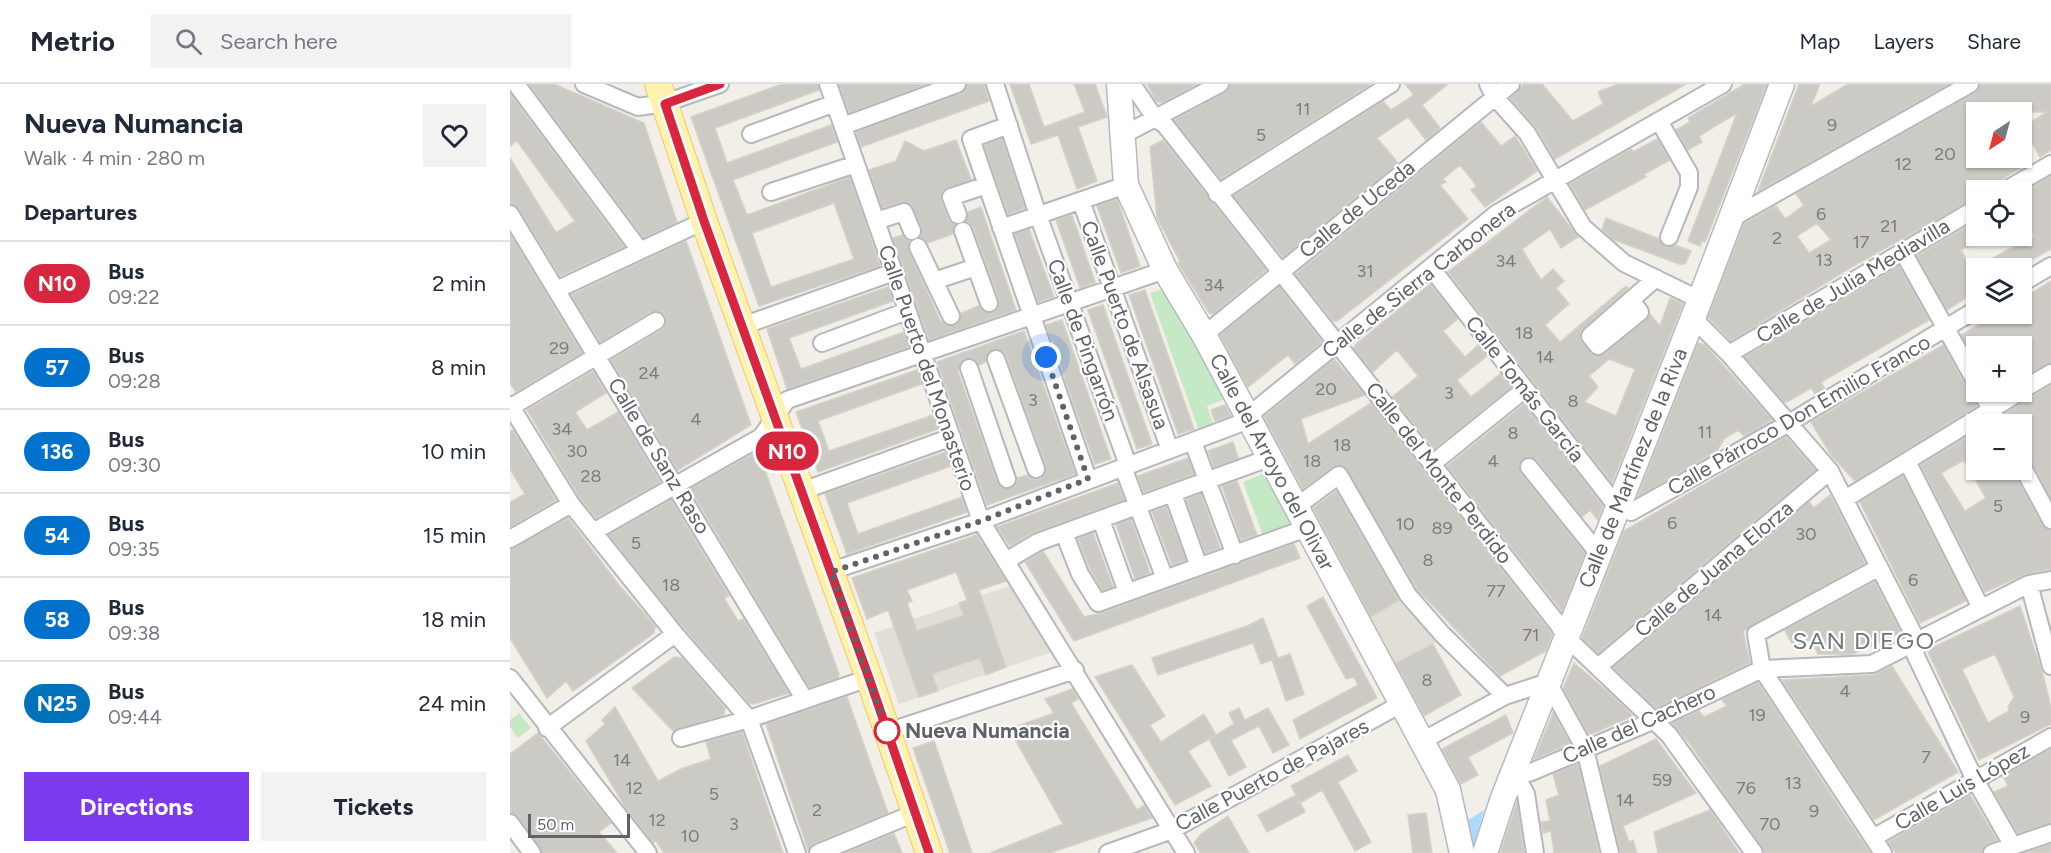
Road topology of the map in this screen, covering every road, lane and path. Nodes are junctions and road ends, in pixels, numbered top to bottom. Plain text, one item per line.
1 (516, 84) edge
2 (584, 84) edge
3 (720, 84) edge
4 (828, 84) edge
5 (957, 84) edge
6 (995, 84) edge
7 (1119, 84) edge
8 (1132, 84) edge
9 (1220, 84) edge
10 (1391, 84) edge
11 (1511, 84) edge
12 (1722, 84) edge
13 (1782, 84) edge
14 (1970, 84) edge
15 (1491, 90) edge
16 (662, 94) edge
17 (835, 103) junction
18 (1155, 118) junction
19 (1659, 121) junction
20 (1009, 125) junction
21 (843, 126) junction
22 (751, 134) dead end
23 (1123, 135) junction
24 (856, 164) junction
25 (2051, 164) edge
26 (1556, 180) junction
27 (2023, 180) edge
28 (987, 185) junction
29 (1126, 185) junction
30 (771, 192) dead end
31 (1217, 194) junction
32 (1081, 201) junction
33 (510, 214) edge
34 (1038, 215) junction
35 (1966, 215) edge
36 (1732, 218) junction
37 (704, 221) junction
38 (876, 221) junction
39 (1001, 228) junction
40 (1669, 237) dead end
41 (639, 249) junction
42 (1903, 252) junction
43 (2051, 266) edge
44 (976, 267) junction
45 (1431, 269) junction
46 (1165, 270) junction
47 (894, 272) junction
48 (1280, 273) junction
49 (2032, 277) edge
50 (1656, 278) junction
51 (934, 281) junction
52 (1112, 289) junction
53 (556, 290) junction
54 (1631, 300) dead end
55 (989, 303) dead end
56 (1069, 304) junction
57 (1697, 309) junction
58 (907, 311) junction
59 (1966, 315) edge
60 (951, 316) dead end
61 (1033, 316) junction
62 (656, 321) dead end
63 (742, 326) junction
64 (1944, 328) junction
65 (1204, 335) junction
66 (822, 343) dead end
67 (991, 345) junction
68 (1337, 345) junction
69 (922, 354) junction
70 (964, 354) junction
71 (1729, 354) junction
72 (597, 355) junction
73 (1966, 365) edge
74 (2051, 373) edge
75 (2032, 384) edge
76 (1525, 389) junction
77 (1988, 402) edge
78 (2003, 402) edge
79 (510, 406) edge
80 (1992, 409) junction
81 (1995, 414) edge
82 (775, 418) junction
83 (1249, 418) junction
84 (1789, 423) junction
85 (952, 437) junction
86 (1193, 442) junction
87 (1170, 450) junction
88 (1269, 458) junction
89 (1907, 461) junction
90 (1432, 464) junction
91 (1126, 466) junction
92 (1529, 467) dead end
93 (1036, 468) dead end
94 (1830, 471) junction
95 (1006, 479) dead end
96 (1088, 479) junction
97 (2030, 480) edge
98 (1208, 482) junction
99 (676, 484) junction
100 (802, 491) junction
101 (1173, 494) junction
102 (1845, 499) junction
103 (571, 504) junction
104 (1139, 506) junction
105 (1618, 508) junction
106 (1301, 518) junction
107 (1101, 520) junction
108 (2051, 520) edge
109 (981, 521) junction
110 (593, 532) junction
111 (1064, 533) junction
112 (510, 539) edge
113 (1235, 555) junction
114 (1599, 555) junction
115 (1006, 561) junction
116 (1199, 567) junction
117 (1878, 568) junction
118 (831, 572) junction
119 (1165, 579) junction
120 (2051, 580) edge
121 (2029, 584) junction
122 (1127, 592) junction
123 (1981, 608) junction
124 (675, 634) junction
125 (1566, 637) junction
126 (1917, 641) junction
127 (2051, 666) edge
128 (1598, 667) junction
129 (1762, 669) junction
130 (1075, 670) junction
131 (510, 678) edge
132 (869, 678) junction
133 (1548, 682) junction
134 (1505, 696) junction
135 (806, 700) junction
136 (1401, 704) junction
137 (749, 719) junction
138 (1655, 720) junction
139 (547, 728) junction
140 (887, 732) junction
141 (2051, 736) edge
142 (681, 738) dead end
143 (1422, 741) junction
144 (1585, 749) junction
145 (1514, 772) junction
146 (1974, 778) junction
147 (915, 813) junction
148 (510, 823) edge
149 (1172, 830) junction
150 (2051, 833) edge
151 (1873, 838) junction
152 (1459, 843) edge
153 (2013, 846) junction
154 (532, 853) edge
155 (648, 853) edge
156 (797, 853) edge
157 (818, 853) edge
158 (929, 853) edge
159 (1108, 853) edge
160 (1186, 853) edge
161 (1485, 853) edge
162 (1535, 853) edge
163 (1610, 853) edge
164 (1754, 853) edge
165 (1883, 853) edge
166 (1992, 853) edge

1 - 41 street
2 - 16 street
3 - 16 street
4 - 17 street, Calle Puerto del Monasterio
5 - 21 street
6 - 20 street, Calle de Pingarrón
7 - 23 street, Calle del Arroyo del Olivar
8 - 18 street, Calle del Monte Perdido
9 - 18 street
10 - 31 street
11 - 15 street, Calle de Uceda
12 - 19 street, Calle de Sierra Carbonera
13 - 36 street, Calle de Martínez de la Riva
14 - 36 street
15 - 26 street
15 - 48 street, Calle de Uceda
16 - 37 main road
17 - 21 street, Calle Puerto del Monasterio
17 - 22 street
18 - 23 street
18 - 31 street, Calle del Monte Perdido
19 - 26 street, Calle de Sierra Carbonera
19 - 40 street
20 - 28 street
20 - 34 street, Calle de Pingarrón
21 - 24 street, Calle Puerto del Monasterio
23 - 29 street, Calle del Arroyo del Olivar
24 - 30 street
24 - 38 street, Calle Puerto del Monasterio
25 - 27 street
26 - 45 street, Calle de Sierra Carbonera
26 - 50 street
28 - 39 street
28 - 44 street
29 - 32 street
29 - 46 street, Calle del Arroyo del Olivar
31 - 48 street, Calle del Monte Perdido
32 - 34 street
32 - 52 street, Calle Puerto de Alsasua
33 - 53 street, Calle de Sanz Raso
34 - 39 street
34 - 56 street, Calle de Pingarrón
35 - 42 street, Calle de Julia Mediavilla
36 - 57 street, Calle de Martínez de la Riva
37 - 41 street
37 - 63 main road
38 - 47 street, Calle Puerto del Monasterio
38 - 51 street
39 - 61 street
41 - 53 street
42 - 64 street
42 - 71 street, Calle de Julia Mediavilla
43 - 49 street
44 - 51 street
44 - 55 street
45 - 68 street, Calle de Sierra Carbonera
45 - 76 street, Calle Tomás García
46 - 52 street
46 - 65 street, Calle del Arroyo del Olivar
47 - 58 street, Calle Puerto del Monasterio
47 - 63 street
48 - 65 street, Calle de Uceda
48 - 68 street, Calle del Monte Perdido
50 - 54 street
50 - 57 street
51 - 60 street
52 - 56 street
52 - 87 street, Calle Puerto de Alsasua
53 - 72 street, Calle de Sanz Raso
56 - 61 street
56 - 91 street, Calle de Pingarrón
57 - 71 street
57 - 105 street, Calle de Martínez de la Riva
58 - 66 street
58 - 69 street, Calle Puerto del Monasterio
59 - 64 street, Calle Párroco Don Emilio Franco
61 - 67 street
61 - 96 street
62 - 72 street
63 - 82 main road
64 - 73 street
64 - 84 street, Calle Párroco Don Emilio Franco
65 - 83 street, Calle del Arroyo del Olivar
67 - 70 street
67 - 93 street
68 - 83 street, Calle de Sierra Carbonera
68 - 90 street, Calle del Monte Perdido
69 - 70 street
69 - 82 street
69 - 85 street, Calle Puerto del Monasterio
70 - 95 street
71 - 84 street
72 - 79 street
72 - 99 street, Calle de Sanz Raso
74 - 75 street
76 - 90 street
76 - 105 street, Calle Tomás García
77 - 80 street
78 - 80 street
79 - 103 street
80 - 81 street
80 - 89 street
82 - 99 street
82 - 100 main road
83 - 86 street, Calle de Sierra Carbonera
83 - 88 street, Calle del Arroyo del Olivar
84 - 94 street
84 - 105 street, Calle Párroco Don Emilio Franco
85 - 100 street
85 - 109 street, Calle Puerto del Monasterio
86 - 87 street, Calle de Sierra Carbonera
86 - 98 street
87 - 91 street, Calle de Sierra Carbonera
88 - 98 street
88 - 106 street, Calle del Arroyo del Olivar
89 - 102 street
89 - 123 street
90 - 125 street, Calle del Monte Perdido
91 - 96 street, Calle de Sierra Carbonera
91 - 104 street, Calle de Pingarrón
92 - 114 street
94 - 102 street
94 - 128 street, Calle de Juana Elorza
96 - 109 street, Calle de Sierra Carbonera
97 - 108 street
98 - 101 street
98 - 113 street
99 - 110 street
99 - 135 street, Calle de Sanz Raso
100 - 118 main road
101 - 104 street
101 - 116 street
102 - 117 street
103 - 110 street
103 - 112 street
104 - 107 street
104 - 119 street, Calle de Pingarrón
105 - 114 street, Calle de Martínez de la Riva
106 - 113 street
106 - 134 street
106 - 136 street, Calle del Arroyo del Olivar
107 - 111 street
107 - 122 street
109 - 115 street, Calle Puerto del Monasterio
109 - 118 street, Calle de Sierra Carbonera
110 - 124 street
111 - 115 street
111 - 122 street
113 - 116 street
114 - 125 street, Calle de Martínez de la Riva
115 - 130 street, Calle Puerto del Monasterio
116 - 119 street
117 - 126 street
117 - 129 street
118 - 132 main road
119 - 122 street
120 - 121 street
121 - 123 street
121 - 127 street
123 - 126 street
124 - 137 street
124 - 139 street
125 - 128 street, Calle del Monte Perdido
125 - 133 street, Calle de Martínez de la Riva
126 - 129 street
126 - 146 street
128 - 138 street, Calle del Monte Perdido
129 - 138 street, Calle del Cachero
129 - 151 street
130 - 140 street
130 - 149 street, Calle Puerto del Monasterio
131 - 139 street
132 - 135 street
132 - 140 main road
133 - 134 street
133 - 144 street
133 - 145 street, Calle de Martínez de la Riva
134 - 143 street
135 - 137 street
136 - 143 street, Calle del Arroyo del Olivar
136 - 149 street, Calle Puerto de Pajares
137 - 142 street
137 - 156 street
138 - 144 street, Calle del Cachero
138 - 164 street, Calle del Monte Perdido
139 - 155 street
140 - 147 main road
141 - 146 street, Calle Luis López
143 - 152 street, Calle del Arroyo del Olivar
144 - 145 street, Calle del Cachero
144 - 163 street
145 - 161 street, Calle de Martínez de la Riva
145 - 162 street
146 - 151 street, Calle Luis López
146 - 153 street
147 - 157 street
147 - 158 main road
148 - 154 street
149 - 159 street, Calle Puerto de Pajares
149 - 160 street, Calle Puerto del Monasterio
150 - 153 street
151 - 165 street
153 - 166 street

